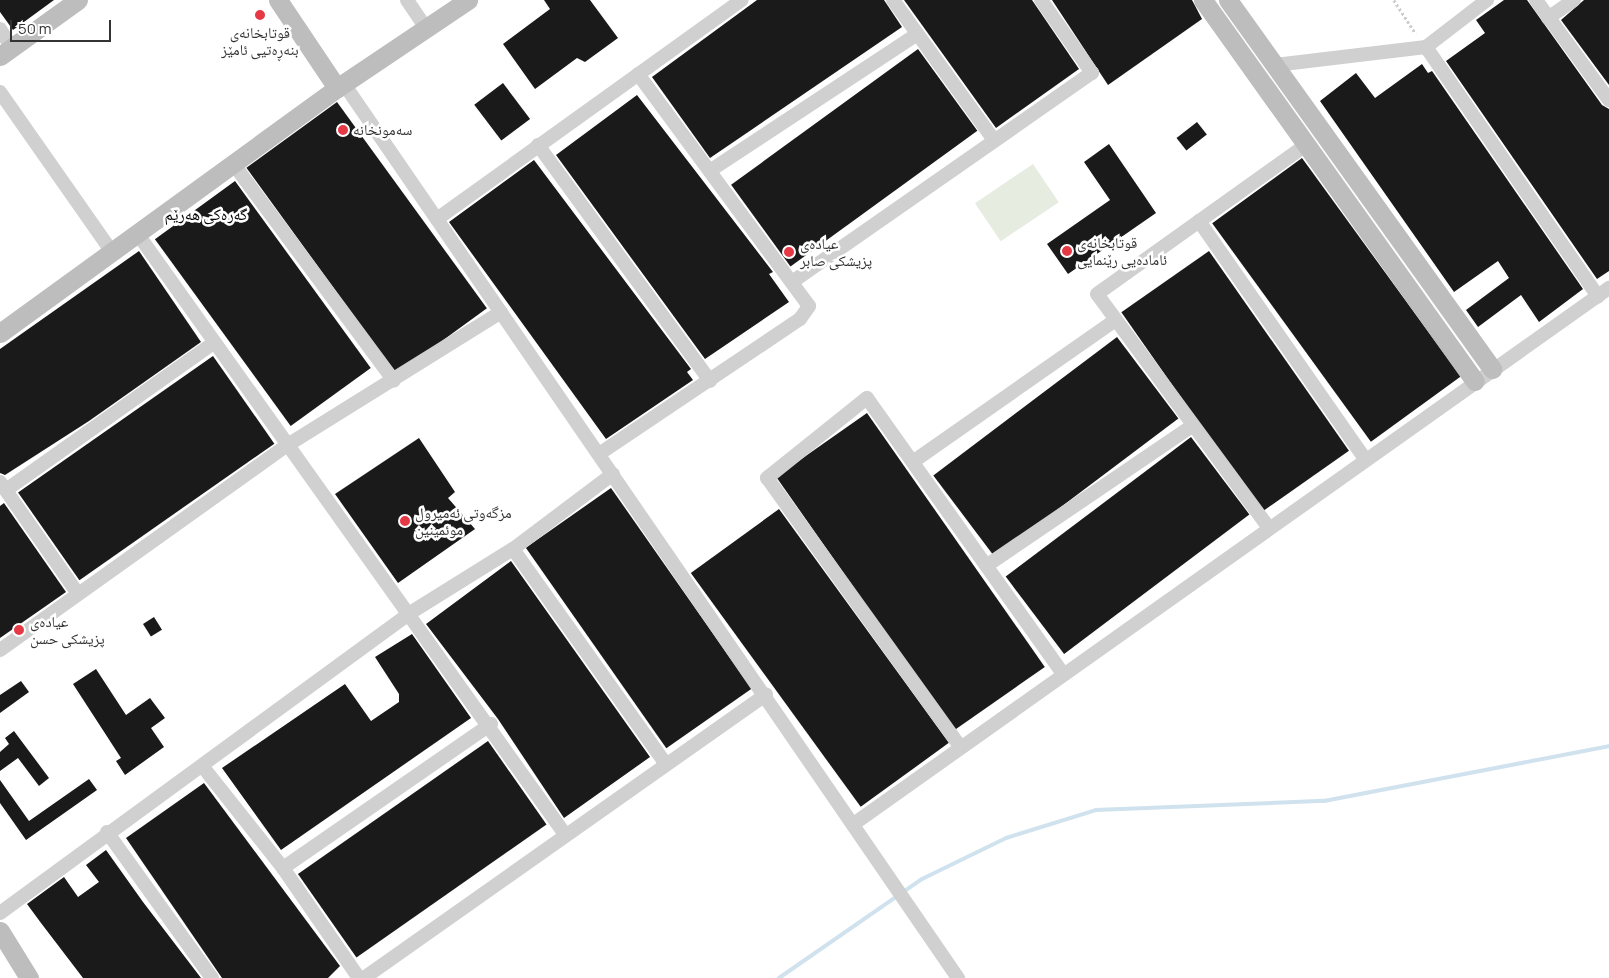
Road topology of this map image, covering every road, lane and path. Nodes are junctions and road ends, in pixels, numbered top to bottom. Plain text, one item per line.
1 (78, 0) edge
2 (278, 0) edge
3 (407, 0) edge
4 (468, 0) edge
5 (742, 0) edge
6 (893, 0) edge
7 (1041, 0) edge
8 (1202, 0) edge
9 (1228, 0) edge
10 (1394, 0) edge
11 (1487, 0) edge
12 (1536, 0) edge
13 (1574, 0) edge
14 (1548, 18) junction
15 (0, 30) edge
16 (427, 30) junction
17 (917, 34) junction
18 (1426, 47) junction
19 (6, 52) edge
20 (1275, 65) junction
21 (638, 74) junction
22 (340, 86) junction
23 (0, 92) edge
24 (1609, 100) edge
25 (994, 140) junction
26 (538, 145) junction
27 (1306, 145) junction
28 (235, 166) junction
29 (712, 170) junction
30 (437, 219) junction
31 (1198, 221) junction
32 (137, 233) junction
33 (112, 252) junction
34 (792, 282) junction
35 (1604, 292) edge
36 (501, 312) junction
37 (1115, 320) junction
38 (0, 333) edge
39 (214, 343) junction
40 (1492, 369) junction
41 (394, 380) junction
42 (710, 381) junction
43 (1475, 381) junction
44 (1192, 426) junction
45 (286, 446) junction
46 (599, 454) junction
47 (1365, 459) junction
48 (914, 461) junction
49 (613, 474) junction
50 (3, 486) edge
51 (1269, 528) junction
52 (513, 549) junction
53 (989, 564) junction
54 (78, 594) junction
55 (410, 613) junction
56 (0, 650) edge
57 (1062, 672) junction
58 (766, 694) junction
59 (491, 724) junction
60 (960, 746) junction
61 (665, 763) junction
62 (203, 768) junction
63 (854, 823) junction
64 (107, 832) junction
65 (564, 832) junction
66 (283, 868) junction
67 (0, 913) edge
68 (0, 931) edge
69 (29, 978) edge
70 (212, 978) edge
71 (359, 978) edge
72 (364, 978) edge
73 (958, 978) edge

1 - 19 street
2 - 22 street
3 - 16 street
4 - 16 street
5 - 21 street
6 - 17 street
7 - 25 street
8 - 27 street
9 - 20 street
10 - 18 path
11 - 18 street
12 - 14 street
13 - 14 street
14 - 24 street
15 - 19 street
16 - 22 street
17 - 25 street
17 - 29 street
18 - 20 street
18 - 35 street
20 - 40 street
21 - 26 street
21 - 29 street
22 - 28 street
22 - 30 street
23 - 33 street
25 - 34 street
26 - 30 street
26 - 42 street
27 - 31 street
27 - 43 street
28 - 32 street
28 - 41 street
29 - 34 street
30 - 36 street
31 - 37 street
31 - 47 street
32 - 33 street
32 - 39 street
33 - 38 street
34 - 42 street
35 - 40 street
36 - 41 street
36 - 46 street
37 - 44 street
37 - 48 street
39 - 45 street
39 - 50 street
40 - 43 street
41 - 45 street
42 - 46 street
43 - 47 street
44 - 51 street
44 - 53 street
45 - 54 street
45 - 55 street
46 - 49 street
47 - 51 street
48 - 53 street
48 - 60 street
49 - 52 street
49 - 58 street
50 - 54 street
51 - 57 street
52 - 55 street
52 - 61 street
53 - 57 street
54 - 56 street
55 - 59 street
55 - 62 street
57 - 60 street
58 - 61 street
58 - 63 street
59 - 65 street
59 - 66 street
60 - 63 street
61 - 65 street
62 - 64 street
62 - 66 street
63 - 73 street
64 - 67 street
64 - 70 street
65 - 72 street
66 - 71 street
68 - 69 street

